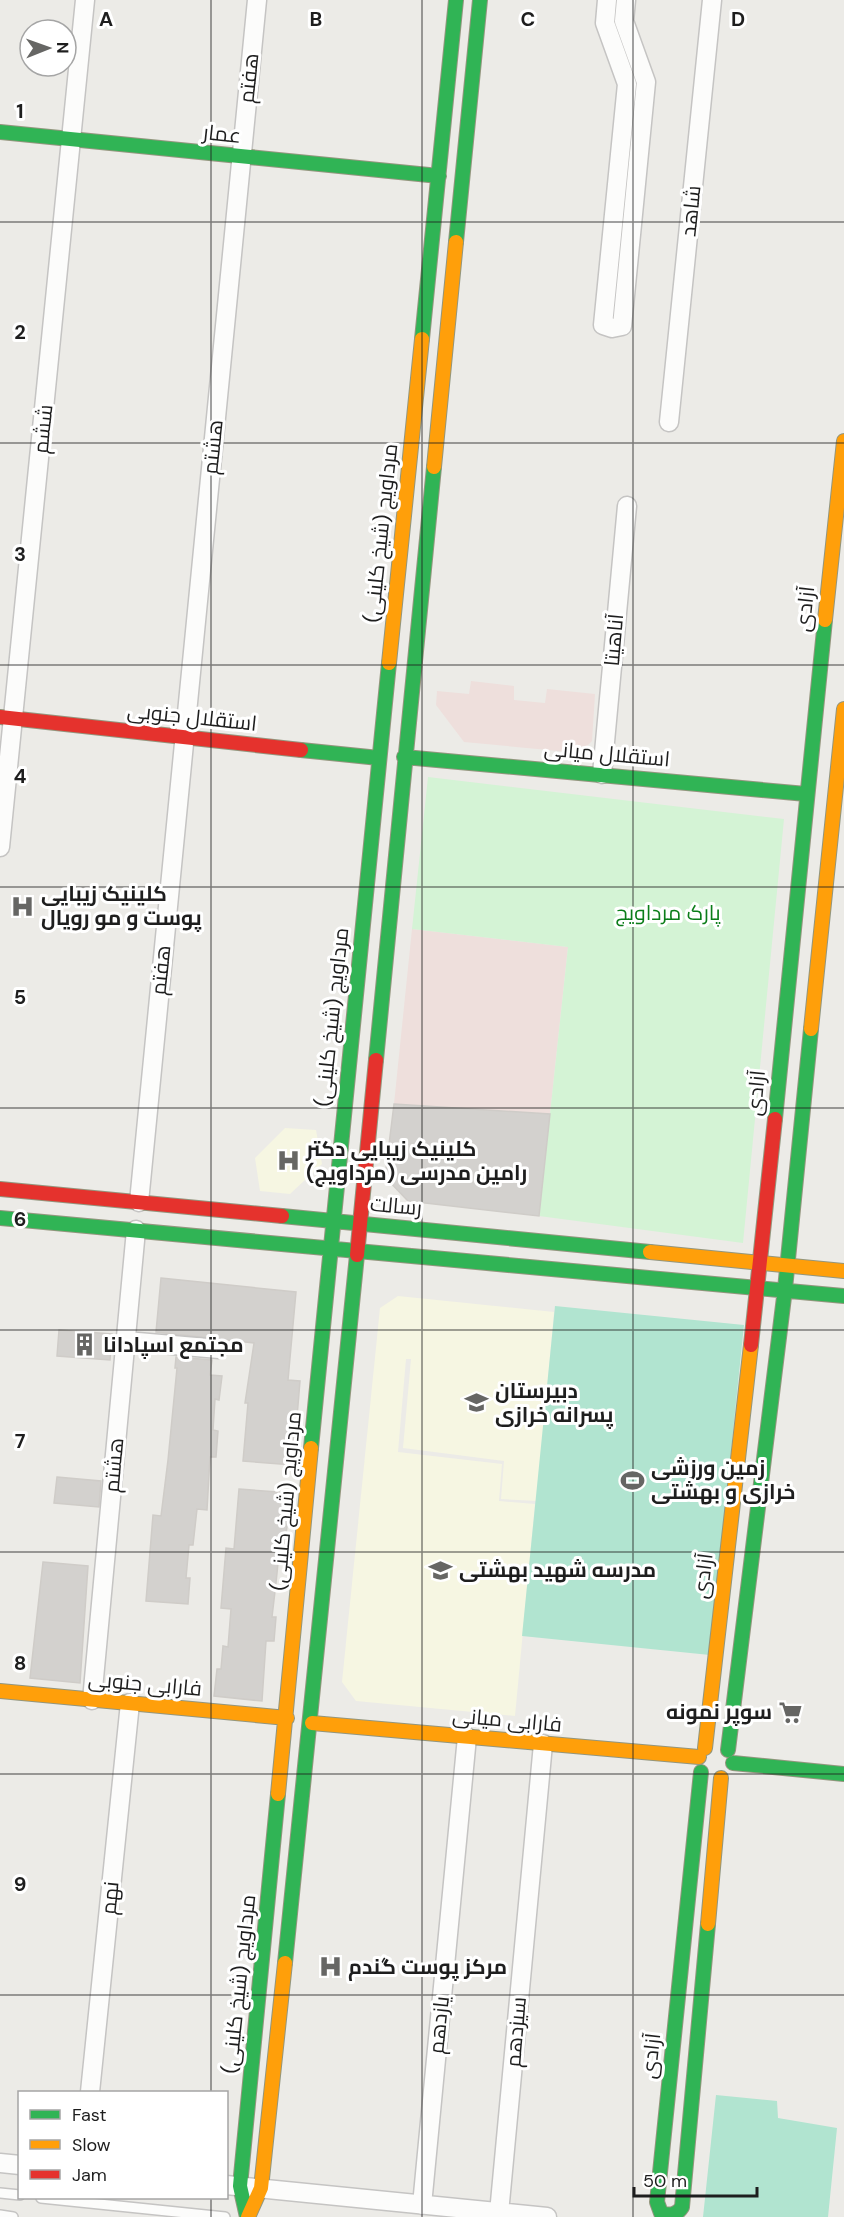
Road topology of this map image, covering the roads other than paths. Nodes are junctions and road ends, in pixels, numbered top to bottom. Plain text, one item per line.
1 (85, 0) edge
2 (257, 0) edge
3 (456, 0) edge
4 (480, 0) edge
5 (607, 0) edge
6 (626, 0) edge
7 (712, 0) edge
8 (0, 132) edge
9 (73, 139) junction
10 (241, 157) junction
11 (440, 176) junction
12 (669, 422) dead end
13 (844, 451) edge
14 (627, 506) dead end
15 (844, 709) edge
16 (7, 718) edge
17 (184, 738) junction
18 (404, 757) junction
19 (379, 758) junction
20 (602, 774) junction
21 (806, 794) junction
22 (839, 800) edge
23 (0, 847) edge
24 (0, 1189) edge
25 (139, 1202) junction
26 (792, 1217) junction
27 (0, 1218) edge
28 (765, 1219) junction
29 (333, 1222) junction
30 (359, 1224) junction
31 (136, 1230) junction
32 (330, 1249) junction
33 (357, 1250) junction
34 (723, 1258) junction
35 (761, 1262) junction
36 (787, 1264) junction
37 (822, 1268) junction
38 (844, 1271) edge
39 (718, 1283) junction
40 (758, 1287) junction
41 (785, 1289) junction
42 (841, 1295) edge
43 (781, 1322) junction
44 (753, 1326) junction
45 (126, 1341) junction
46 (219, 1349) dead end
47 (0, 1691) edge
48 (92, 1700) junction
49 (130, 1703) junction
50 (286, 1718) junction
51 (312, 1723) junction
52 (467, 1737) junction
53 (543, 1744) junction
54 (702, 1753) junction
55 (730, 1756) junction
56 (702, 1772) junction
57 (844, 1774) edge
58 (721, 1778) junction
59 (90, 2091) edge
60 (0, 2163) edge
61 (18, 2165) edge
62 (233, 2185) edge
63 (261, 2188) junction
64 (0, 2193) edge
65 (18, 2195) edge
66 (51, 2199) edge
67 (657, 2202) junction
68 (422, 2205) junction
69 (682, 2212) edge
70 (499, 2213) junction
71 (0, 2216) edge
72 (13, 2217) edge
73 (225, 2217) edge
74 (247, 2217) edge
75 (548, 2217) edge
76 (655, 2217) edge

1 - 9 street, ششم
2 - 10 street, هفتم
3 - 11 main road, مرداویج (شیخ کلینی)
4 - 18 main road, مرداویج (شیخ کلینی)
5 - 6 street
7 - 12 street, شاهد
8 - 9 main road, عمار
9 - 10 main road, عمار
9 - 16 street, ششم
10 - 11 main road, عمار
10 - 17 street, هشتم
11 - 19 main road, مرداویج (شیخ کلینی)
13 - 21 main road, آزادی
14 - 20 street, آناهیتا
15 - 22 main road
16 - 17 main road, استقلال جنوبی
16 - 23 street, ششم
17 - 19 main road, استقلال جنوبی
17 - 25 street, هفتم
18 - 20 main road, استقلال میانی
18 - 30 main road, مرداویج (شیخ کلینی)
19 - 29 main road, مرداویج (شیخ کلینی)
20 - 21 main road, استقلال میانی
21 - 28 main road, آزادی
22 - 26 main road
24 - 25 main road, رسالت
25 - 29 main road, رسالت
26 - 36 main road
26 - 37 main road
27 - 31 main road
28 - 34 main road
28 - 35 main road, آزادی
29 - 30 main road, رسالت
29 - 32 main road, مرداویج (شیخ کلینی)
30 - 33 main road, مرداویج (شیخ کلینی)
30 - 34 main road, رسالت
31 - 32 main road
31 - 45 street, هشتم
32 - 33 main road
32 - 50 main road, مرداویج (شیخ کلینی)
33 - 39 main road
33 - 51 main road, مرداویج (شیخ کلینی)
34 - 35 main road, رسالت
35 - 36 main road, رسالت
35 - 40 main road, آزادی
36 - 37 main road, رسالت
36 - 41 main road
37 - 38 main road, رسالت
39 - 40 main road
39 - 44 main road
40 - 41 main road
40 - 44 main road, آزادی
41 - 42 main road
41 - 43 main road
42 - 43 main road
43 - 55 main road
44 - 54 main road, آزادی
45 - 46 street
45 - 48 street, هشتم
47 - 48 main road, فارابی جنوبی
48 - 49 main road, فارابی جنوبی
49 - 50 main road, فارابی جنوبی
49 - 59 street, نهم
50 - 62 main road, مرداویج (شیخ کلینی)
51 - 52 main road, فارابی میانی
51 - 63 main road, مرداویج (شیخ کلینی)
52 - 53 main road, فارابی میانی
52 - 68 street, یازدهم
53 - 54 main road, فارابی میانی
53 - 70 street, سیزدهم
54 - 55 main road
54 - 56 main road
55 - 57 main road
55 - 58 main road
56 - 58 main road
56 - 67 main road, آزادی
58 - 69 main road
60 - 61 street
62 - 63 street
62 - 74 main road, مرداویج (شیخ کلینی)
63 - 68 street
63 - 74 main road, مرداویج (شیخ کلینی)
64 - 65 lane
66 - 73 lane
67 - 69 main road
67 - 76 lane
68 - 70 street
70 - 75 street
71 - 72 lane

